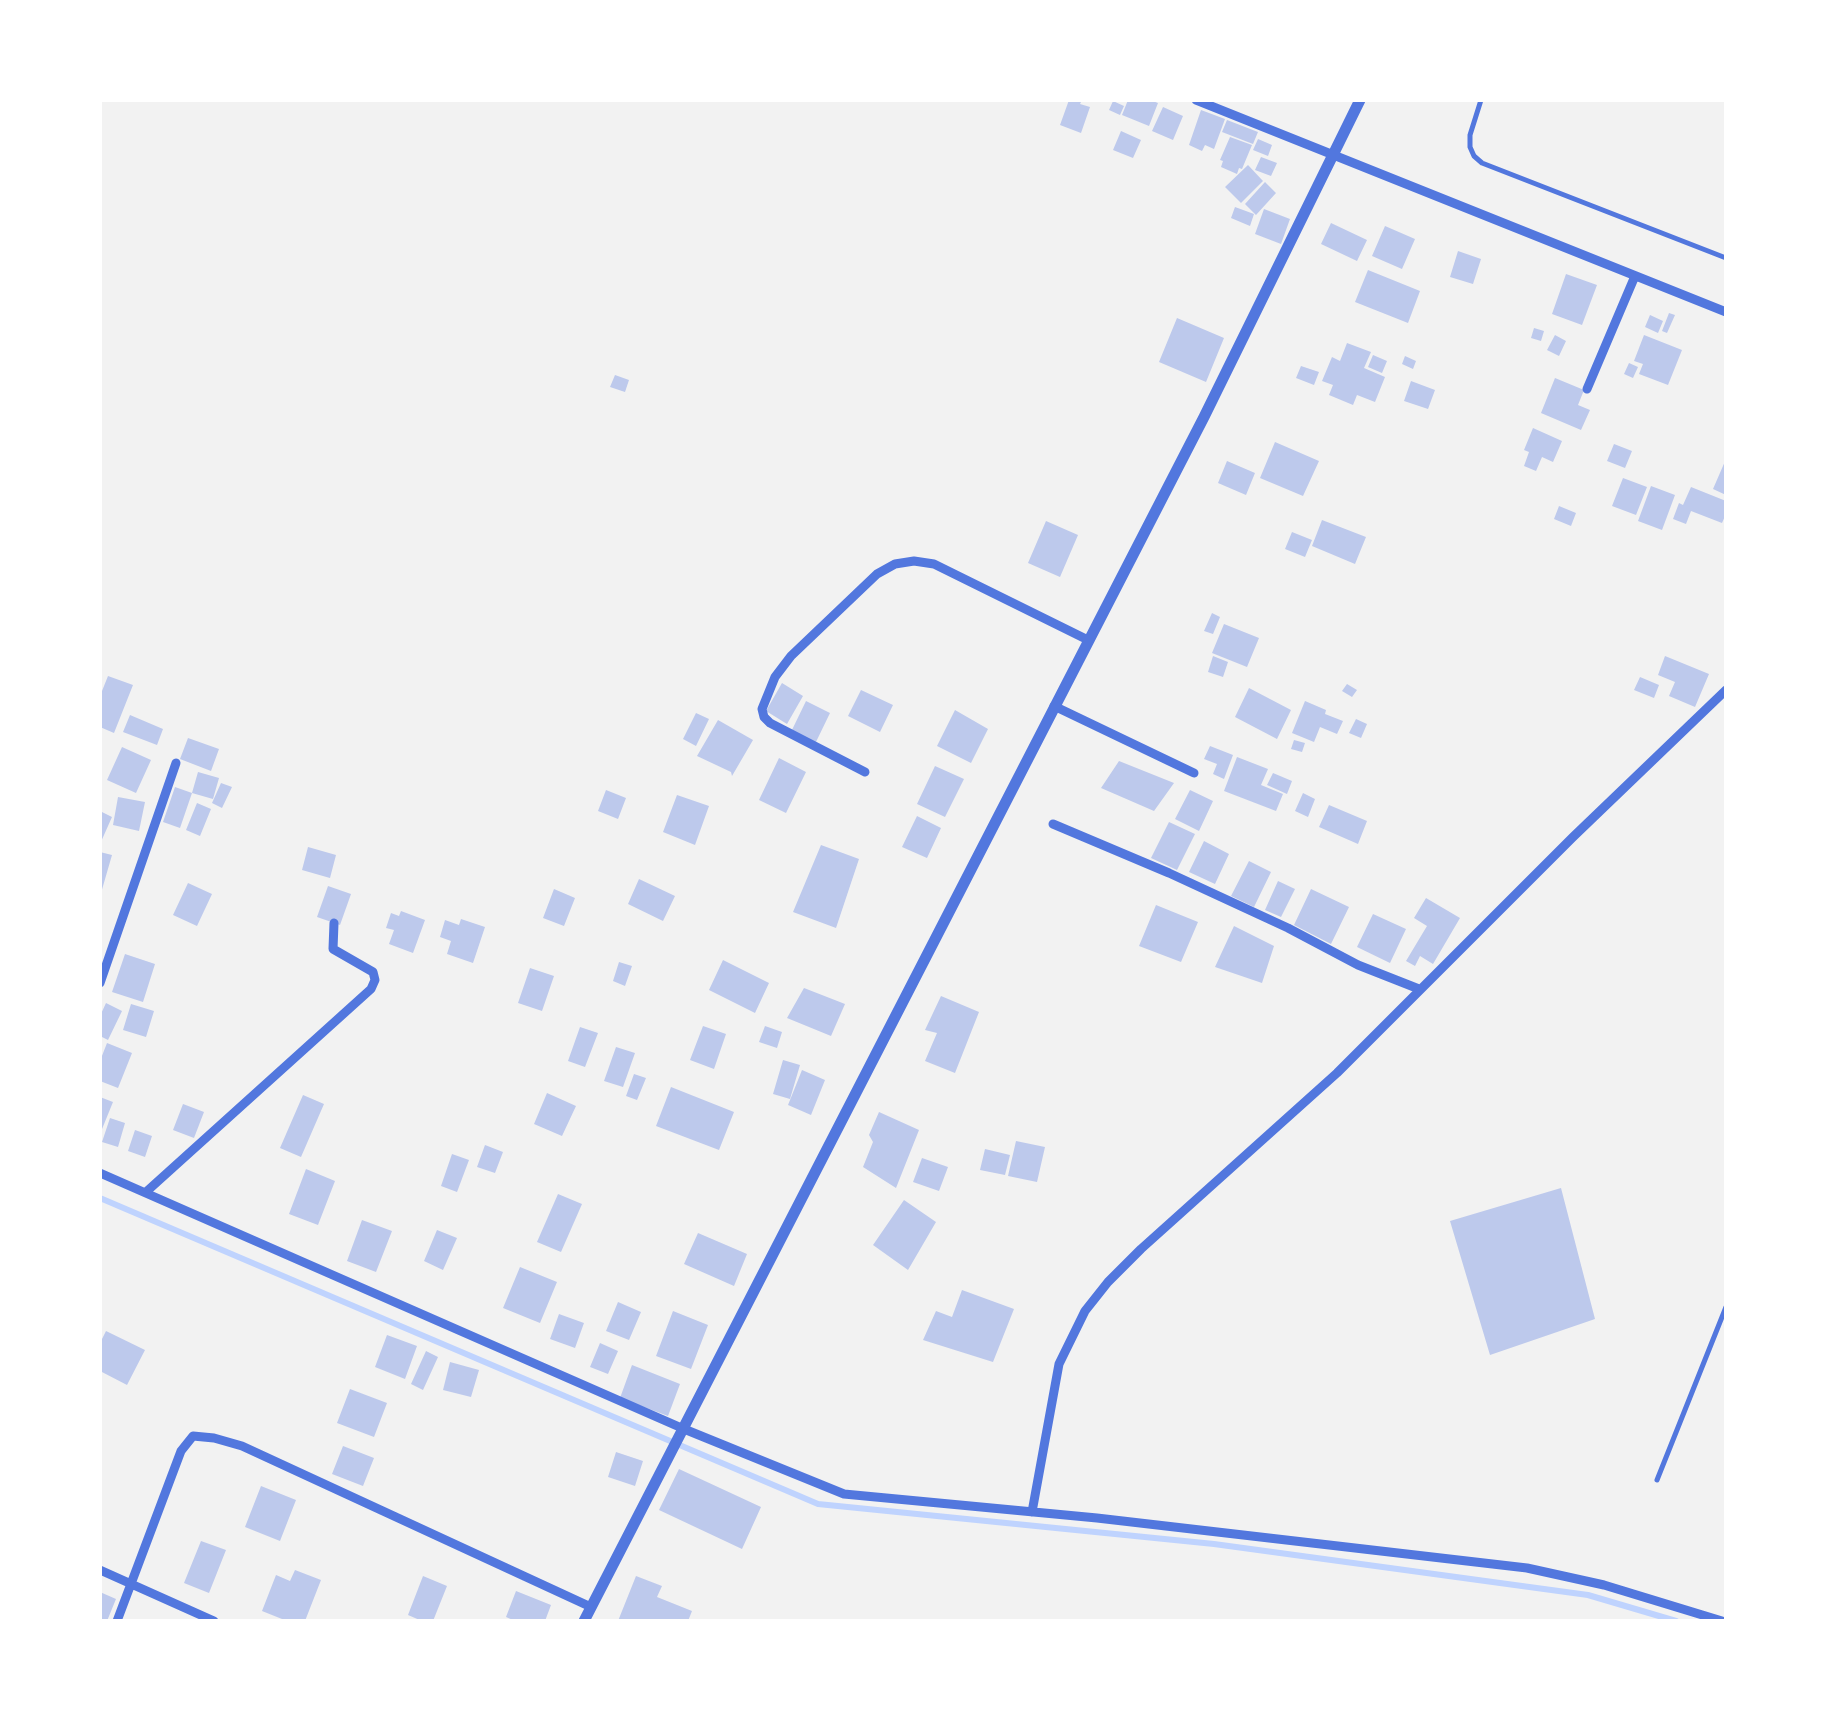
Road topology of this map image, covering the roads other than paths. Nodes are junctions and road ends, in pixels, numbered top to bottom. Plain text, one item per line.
1 (1196, 100) edge
2 (1360, 100) edge
3 (1482, 100) edge
4 (1332, 155) junction
5 (1726, 258) edge
6 (1634, 276) junction
7 (1726, 312) edge
8 (1587, 389) dead end
9 (1088, 640) junction
10 (1726, 690) edge
11 (1054, 706) junction
12 (176, 764) dead end
13 (865, 772) dead end
14 (1194, 772) dead end
15 (1054, 824) dead end
16 (334, 922) dead end
17 (100, 983) edge
18 (1419, 989) junction
19 (100, 1173) edge
20 (146, 1192) junction
21 (1726, 1307) edge
22 (684, 1429) junction
23 (1657, 1480) dead end
24 (1032, 1512) junction
25 (100, 1570) edge
26 (132, 1584) junction
27 (591, 1606) junction
28 (118, 1621) edge
29 (214, 1621) edge
30 (584, 1621) edge
31 (1722, 1621) edge

1 - 4 street
2 - 4 street
3 - 5 lane
4 - 6 street
4 - 9 street
6 - 7 street
6 - 8 street
9 - 11 street
9 - 13 street
10 - 18 street
11 - 14 street
11 - 22 street
12 - 17 street
15 - 18 street
16 - 20 street
18 - 24 street
19 - 20 street
20 - 22 street
21 - 23 lane
22 - 24 street
22 - 27 street
24 - 31 street
25 - 26 street
26 - 27 street
26 - 28 street
26 - 29 street
27 - 30 street

